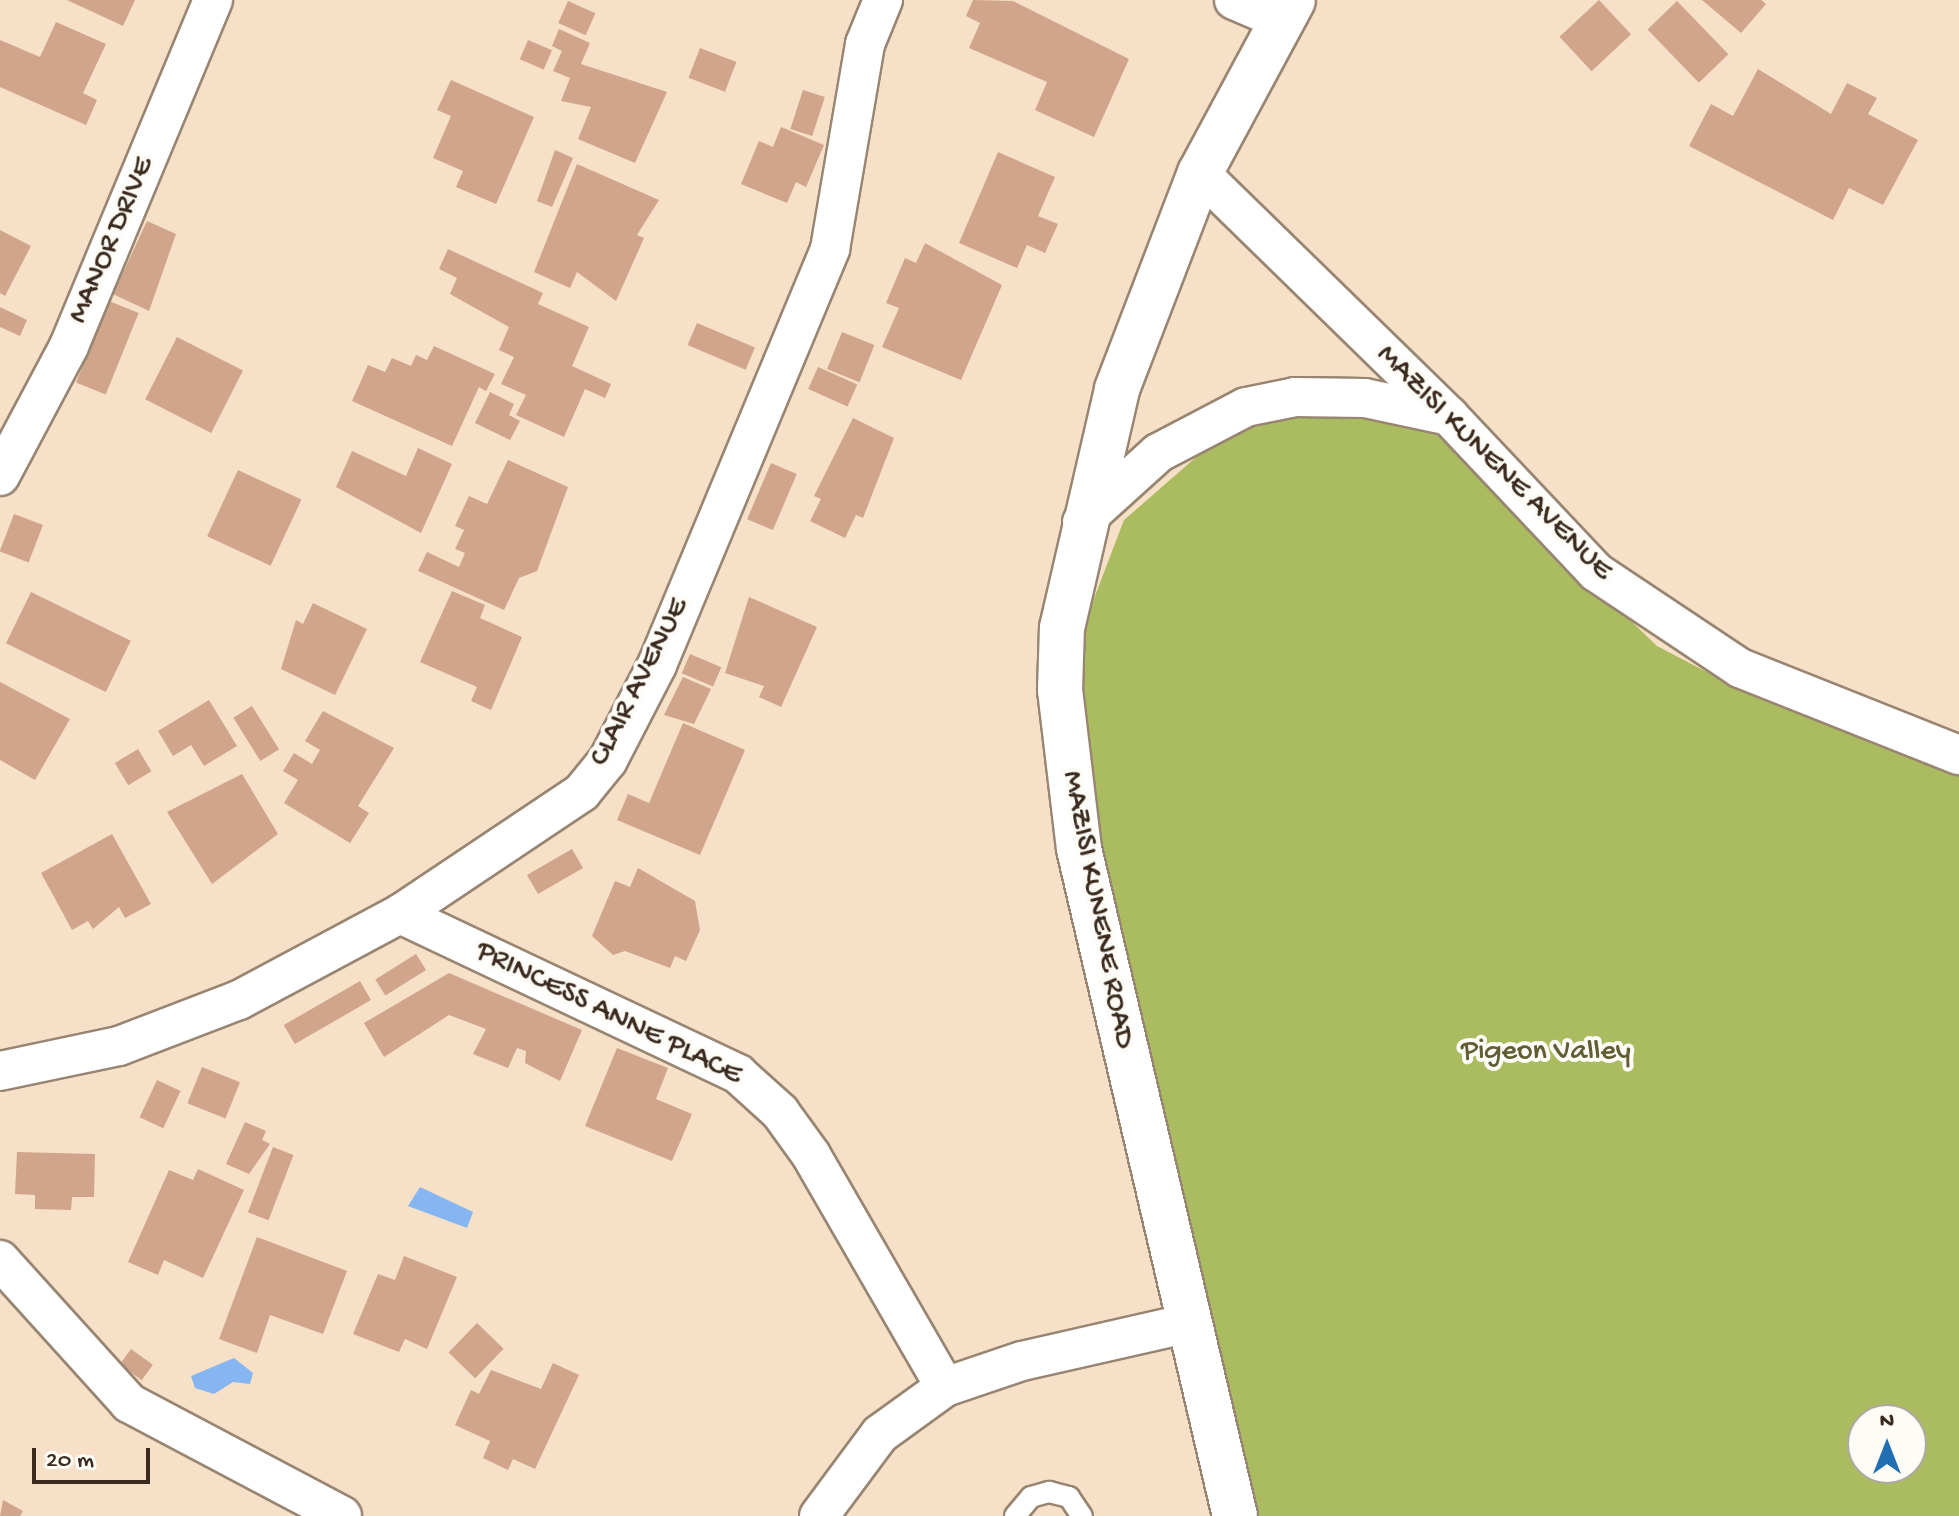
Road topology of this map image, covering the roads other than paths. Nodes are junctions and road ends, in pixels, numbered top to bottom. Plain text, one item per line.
1 (213, 0) edge
2 (883, 0) edge
3 (1234, 0) edge
4 (1288, 11) edge
5 (1200, 173) junction
6 (1449, 416) junction
7 (0, 476) edge
8 (1081, 523) junction
9 (1959, 755) edge
10 (400, 914) junction
11 (0, 1071) edge
12 (0, 1260) edge
13 (1189, 1323) junction
14 (945, 1387) junction
15 (342, 1516) edge
16 (819, 1516) edge
17 (1015, 1516) edge
18 (1082, 1516) edge
19 (1235, 1516) edge

1 - 7 street, MANOR DRIVE
2 - 10 street, CLAIR AVENUE
3 - 4 street
4 - 5 street, MAZISI KUNENE ROAD
5 - 6 street, MAZISI KUNENE AVENUE
5 - 8 street, MAZISI KUNENE ROAD
6 - 8 street
6 - 9 street, MAZISI KUNENE AVENUE
8 - 13 street, MAZISI KUNENE ROAD
10 - 11 street, CLAIR AVENUE
10 - 14 street, PRINCESS ANNE PLACE
12 - 15 street
13 - 14 street
13 - 19 street, MAZISI KUNENE ROAD
14 - 16 street
17 - 18 lane

